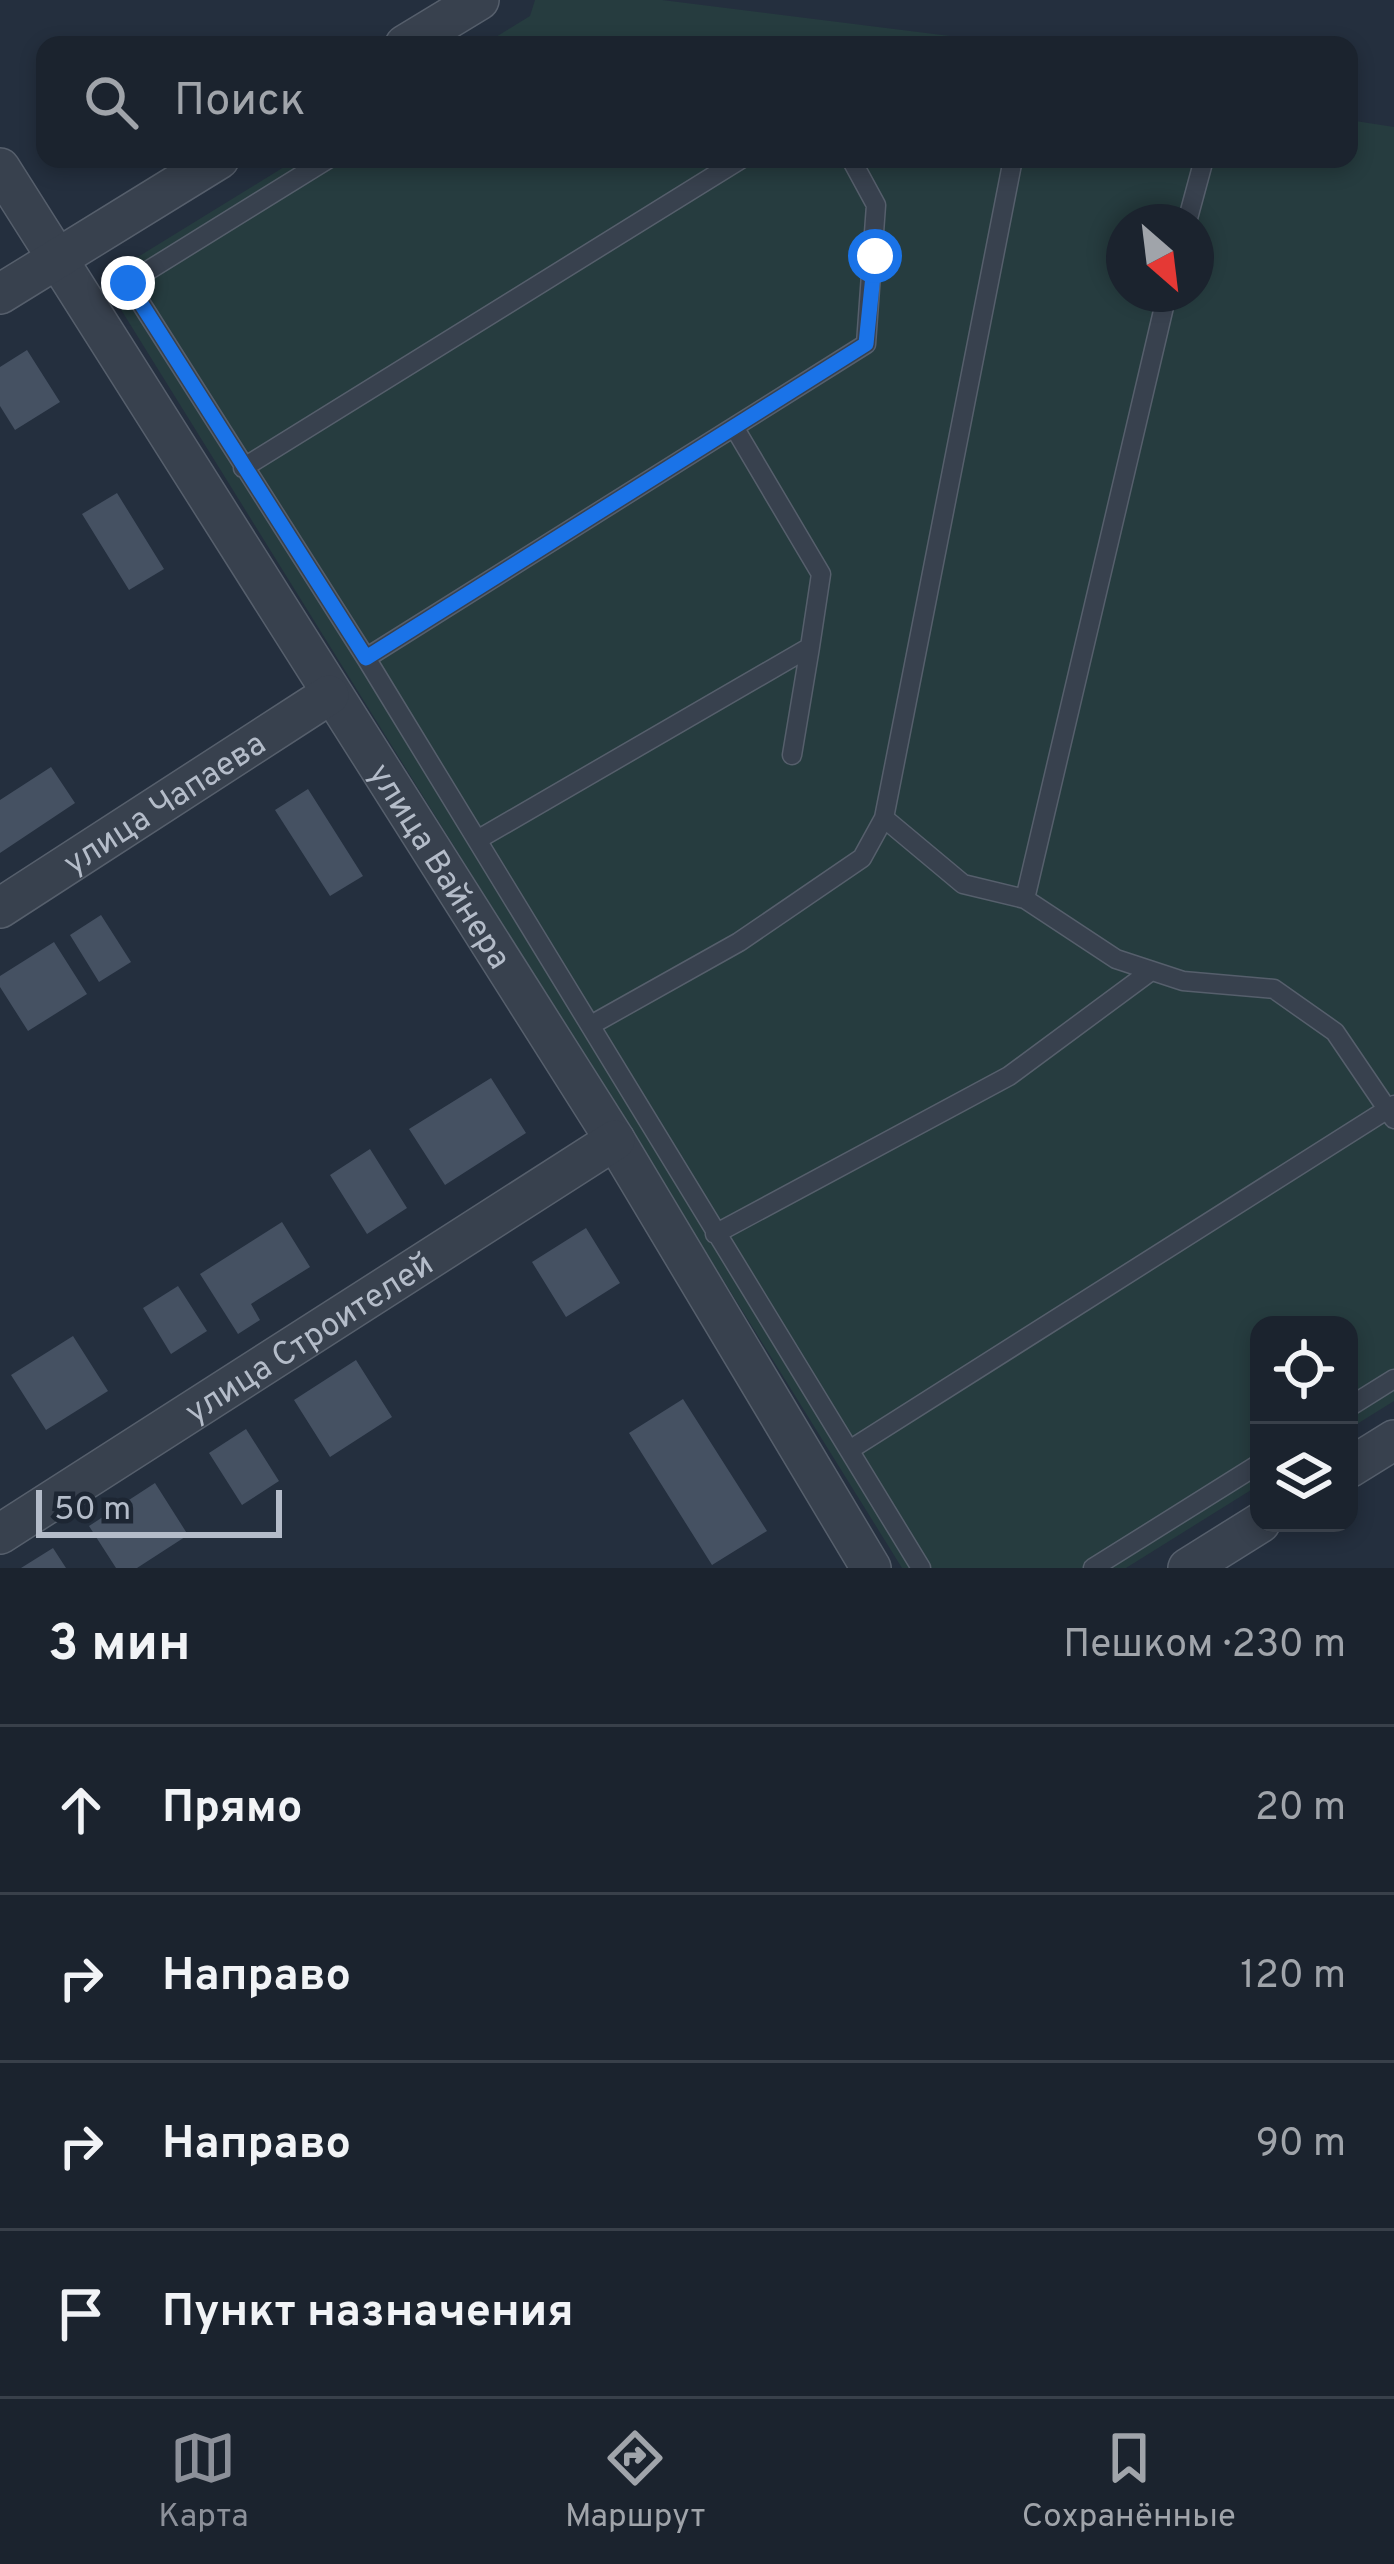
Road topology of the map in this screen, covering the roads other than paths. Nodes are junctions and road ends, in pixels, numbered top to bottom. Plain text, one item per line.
1 (479, 0) edge
2 (420, 36) edge
3 (0, 168) edge
4 (204, 168) edge
5 (313, 168) edge
6 (726, 168) edge
7 (856, 168) edge
8 (1011, 168) edge
9 (1202, 168) edge
10 (1192, 204) edge
11 (56, 259) junction
12 (0, 294) edge
13 (1163, 312) edge
14 (734, 427) junction
15 (243, 468) junction
16 (810, 647) junction
17 (366, 658) junction
18 (329, 695) junction
19 (792, 755) dead end
20 (884, 818) junction
21 (478, 840) junction
22 (1025, 899) junction
23 (0, 908) edge
24 (1151, 970) junction
25 (591, 1025) junction
26 (1392, 1111) edge
27 (616, 1140) junction
28 (715, 1234) junction
29 (1394, 1379) edge
30 (1358, 1401) edge
31 (1394, 1440) edge
32 (851, 1450) junction
33 (1358, 1462) edge
34 (1250, 1469) edge
35 (1250, 1529) edge
36 (0, 1534) edge
37 (872, 1568) edge
38 (921, 1568) edge
39 (1093, 1568) edge
40 (1188, 1568) edge

1 - 2 street
3 - 11 street, улица Вайнера
4 - 11 street
5 - 15 lane
6 - 15 lane
7 - 14 lane
8 - 20 lane
9 - 10 lane
11 - 12 street
11 - 18 street, улица Вайнера
13 - 22 lane
14 - 16 lane
14 - 17 lane
15 - 17 lane
16 - 19 lane
16 - 21 lane
17 - 21 lane
18 - 23 street, улица Чапаева
18 - 27 street, улица Вайнера
20 - 22 lane
20 - 25 lane
21 - 25 lane
22 - 24 lane
24 - 26 lane
24 - 28 lane
25 - 28 lane
26 - 32 lane
27 - 36 street, улица Строителей
27 - 37 street, улица Вайнера
28 - 32 lane
29 - 30 lane
31 - 33 street
32 - 38 lane
34 - 39 lane
35 - 40 street

